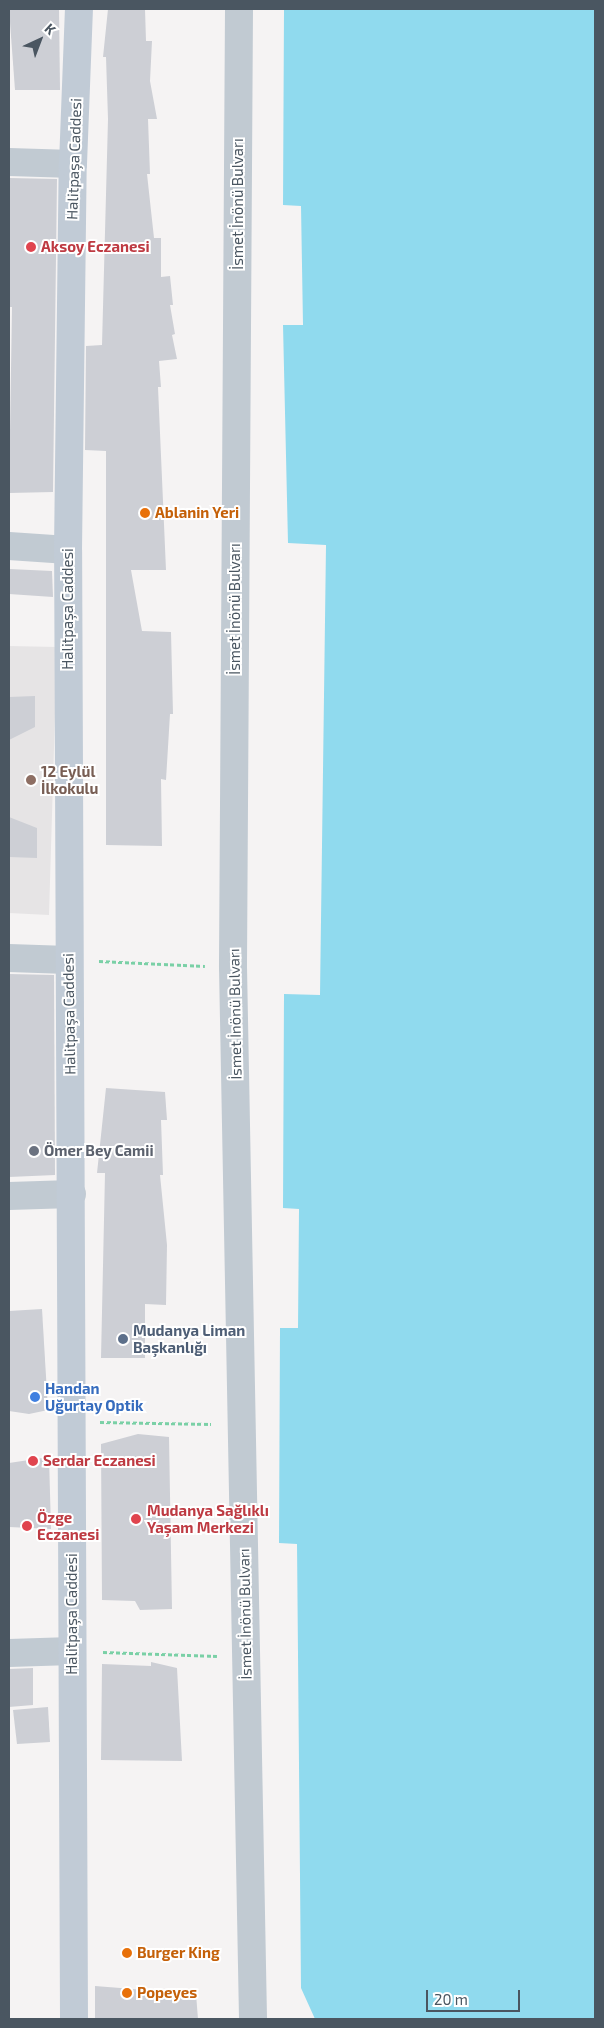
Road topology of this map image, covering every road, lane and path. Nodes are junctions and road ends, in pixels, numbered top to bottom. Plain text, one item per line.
1 (79, 9) edge
2 (239, 9) edge
3 (9, 162) edge
4 (72, 164) junction
5 (9, 546) edge
6 (68, 550) junction
7 (9, 958) edge
8 (68, 960) junction
9 (233, 967) junction
10 (72, 1194) junction
11 (9, 1196) edge
12 (72, 1421) junction
13 (242, 1425) junction
14 (72, 1651) junction
15 (9, 1653) edge
16 (246, 1657) junction
17 (74, 2019) edge
18 (253, 2019) edge

1 - 4 main road, Halitpaşa Caddesi
2 - 9 street, İsmet İnönü Bulvarı
3 - 4 street
4 - 6 main road, Halitpaşa Caddesi
5 - 6 street
6 - 8 main road, Halitpaşa Caddesi
7 - 8 street
8 - 9 path
8 - 10 main road, Halitpaşa Caddesi
9 - 13 street, İsmet İnönü Bulvarı
10 - 11 street
10 - 12 main road, Halitpaşa Caddesi
12 - 13 path
12 - 14 main road, Halitpaşa Caddesi
13 - 16 street, İsmet İnönü Bulvarı
14 - 15 street
14 - 16 path
14 - 17 main road, Halitpaşa Caddesi
16 - 18 street, İsmet İnönü Bulvarı

